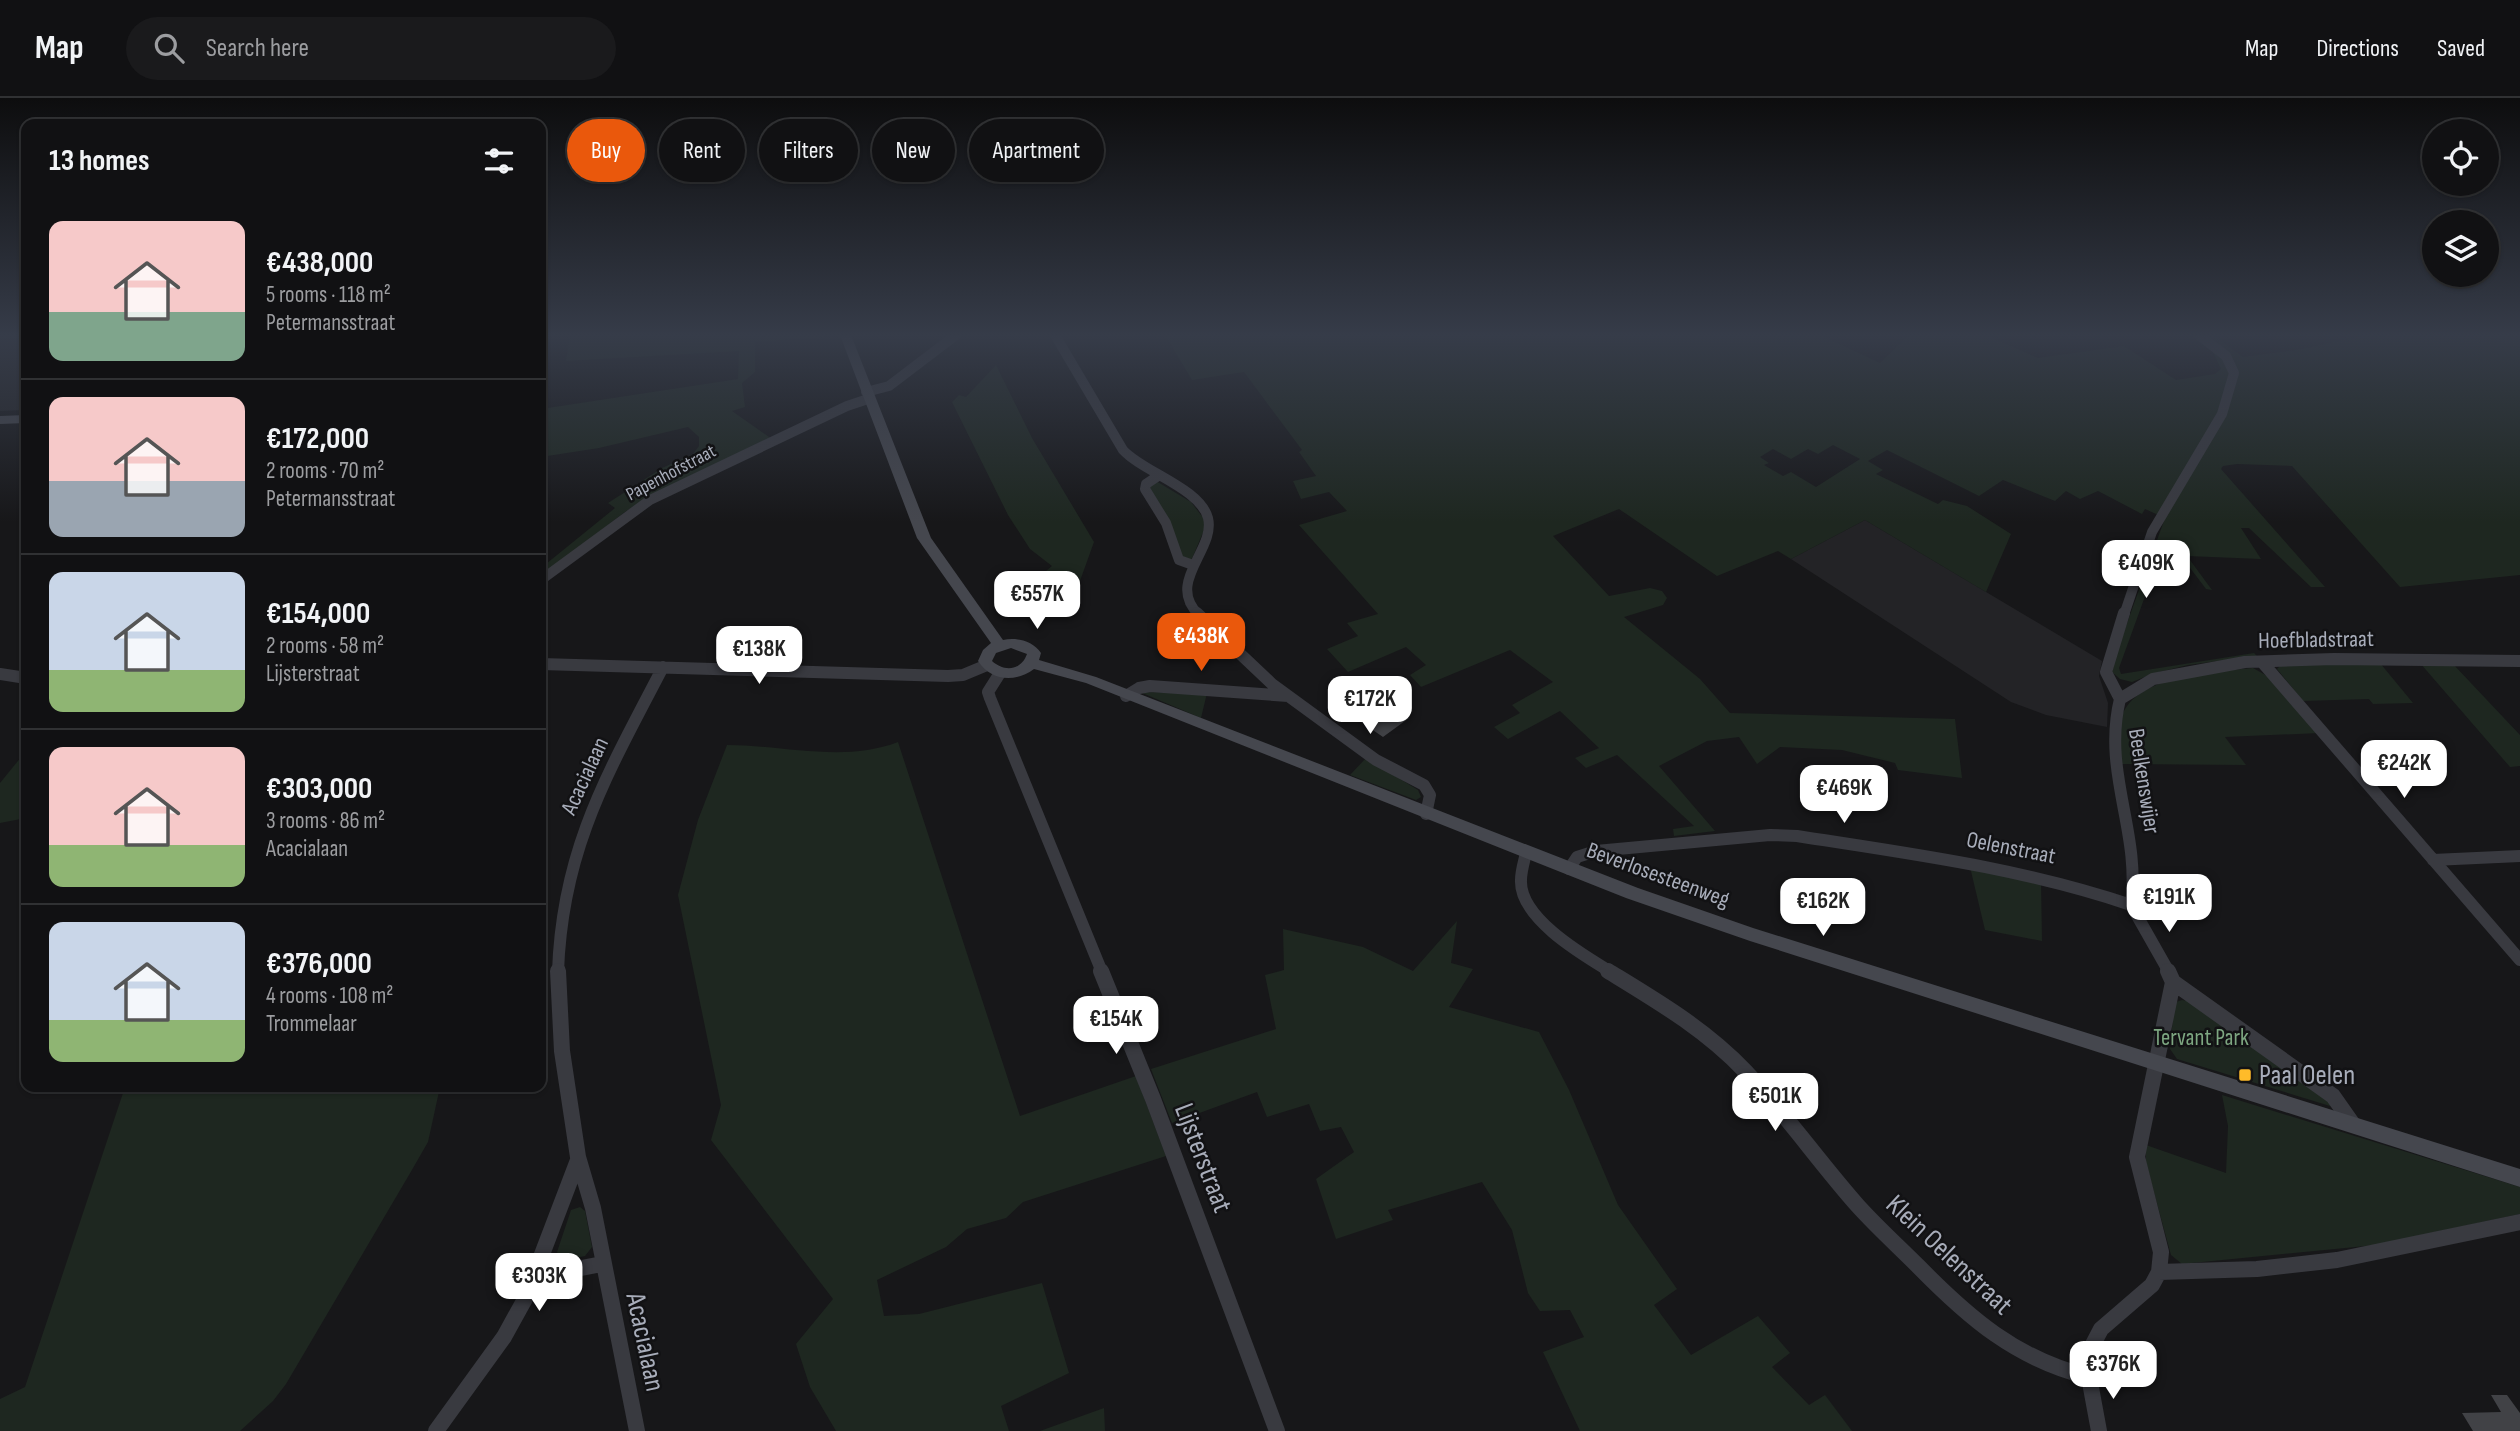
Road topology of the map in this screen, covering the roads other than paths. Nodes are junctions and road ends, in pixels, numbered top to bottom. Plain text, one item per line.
1 (865, 397) edge
2 (867, 397) edge
3 (1092, 397) edge
4 (2227, 397) edge
5 (21, 419) edge
6 (0, 420) edge
7 (1158, 476) junction
8 (1194, 565) junction
9 (546, 576) edge
10 (999, 645) junction
11 (2520, 661) edge
12 (2262, 662) junction
13 (1031, 663) junction
14 (546, 664) edge
15 (663, 667) junction
16 (993, 669) junction
17 (0, 674) edge
18 (21, 677) edge
19 (1126, 696) junction
20 (1289, 696) junction
21 (2120, 699) junction
22 (1426, 814) junction
23 (1526, 852) junction
24 (2520, 856) edge
25 (2433, 860) junction
26 (1569, 869) junction
27 (2131, 905) junction
28 (2520, 960) edge
29 (2173, 982) junction
30 (2158, 1064) junction
31 (2352, 1123) junction
32 (578, 1160) junction
33 (2520, 1178) edge
34 (2520, 1222) edge
35 (602, 1264) junction
36 (2159, 1272) junction
37 (535, 1277) junction
38 (2089, 1377) junction
39 (436, 1431) edge
40 (637, 1431) edge
41 (1277, 1431) edge
42 (2099, 1431) edge

1 - 9 street, Papenhofstraat
2 - 10 street
3 - 7 street
4 - 21 street, Beelkenswijer
5 - 6 street
7 - 8 street
7 - 8 street
8 - 20 street
10 - 13 street
10 - 16 street
11 - 12 street, Hoefbladstraat
12 - 21 street, Hoefbladstraat
12 - 25 street
13 - 16 street
13 - 19 street, Beverlosesteenweg
14 - 15 street
15 - 16 street
15 - 32 street, Acacialaan
16 - 41 street, Lijsterstraat
17 - 18 street
19 - 20 street
19 - 22 street, Beverlosesteenweg
20 - 22 street
21 - 27 street, Beelkenswijer
22 - 23 street, Beverlosesteenweg
23 - 26 street, Beverlosesteenweg
23 - 38 street, Klein Oelenstraat
24 - 25 street
25 - 28 street
26 - 27 street, Oelenstraat
26 - 30 street, Beverlosesteenweg
27 - 29 street
29 - 30 street
29 - 31 street
30 - 31 street, Beverlosesteenweg
30 - 36 street
31 - 33 street, Beverlosesteenweg
32 - 35 street, Acacialaan
32 - 37 street, Acacialaan
34 - 36 street
35 - 37 street
35 - 40 street, Acacialaan
36 - 38 street
37 - 39 street, Acacialaan
38 - 42 street

